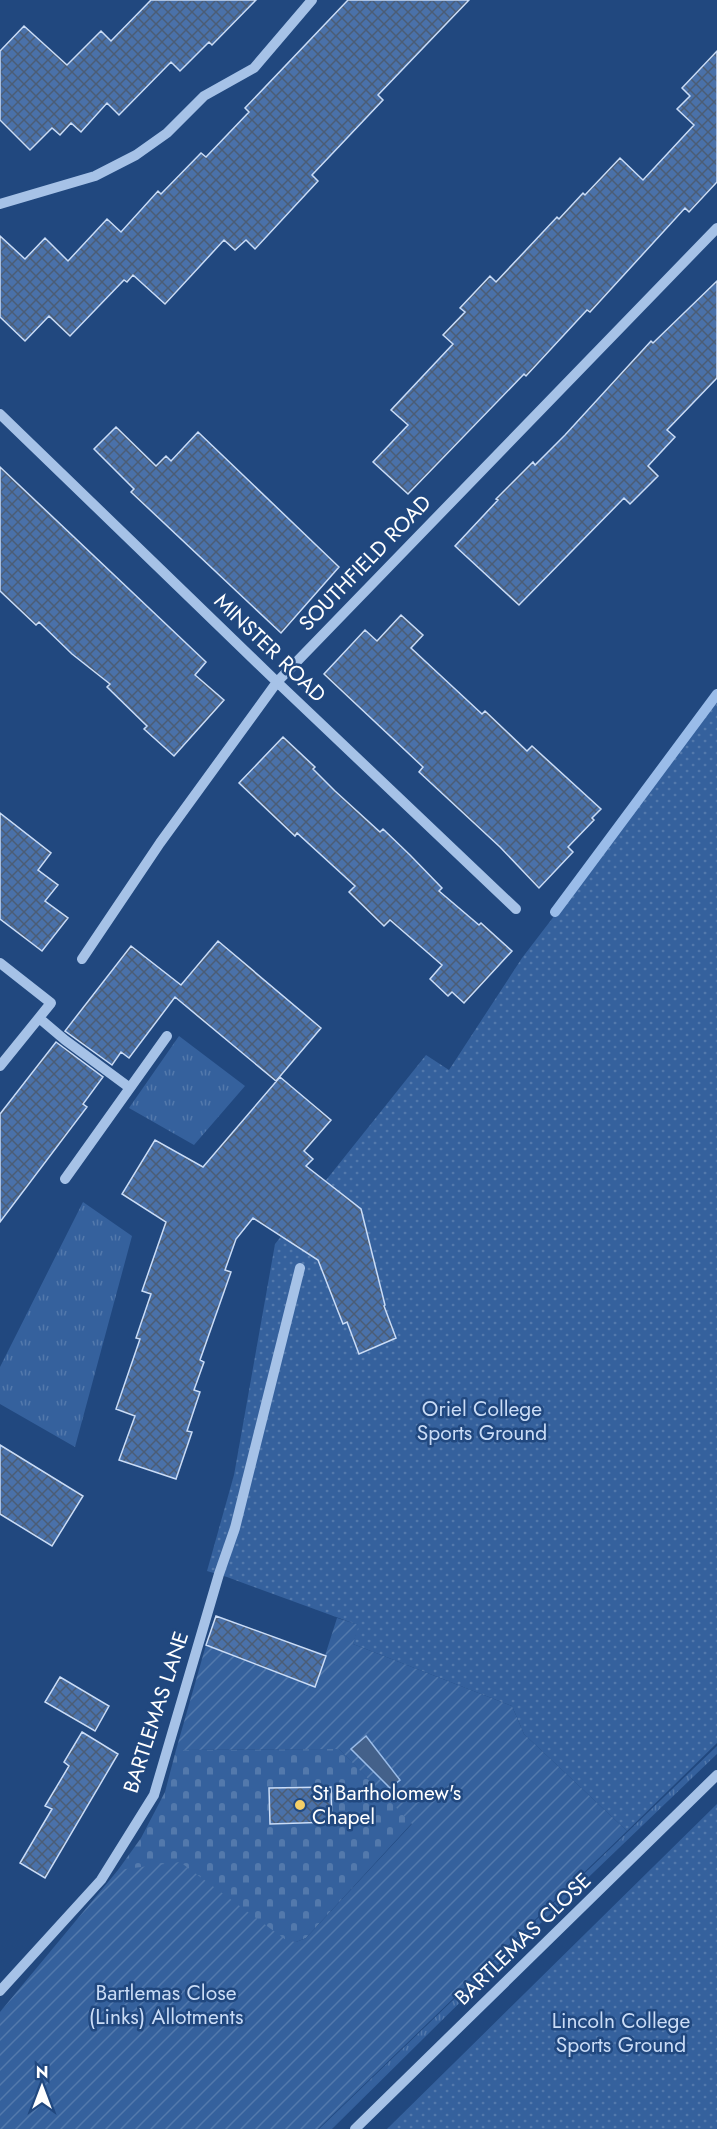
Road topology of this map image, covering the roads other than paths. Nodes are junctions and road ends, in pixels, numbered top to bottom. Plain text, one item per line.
1 (312, 0) edge
2 (0, 204) edge
3 (717, 228) edge
4 (0, 414) edge
5 (277, 682) junction
6 (516, 909) dead end
7 (82, 959) dead end
8 (0, 963) edge
9 (39, 1018) junction
10 (167, 1036) dead end
11 (0, 1066) edge
12 (130, 1088) junction
13 (65, 1179) dead end
14 (300, 1268) dead end
15 (717, 1775) edge
16 (0, 1991) edge
17 (354, 2129) edge

1 - 2 street
3 - 5 street, SOUTHFIELD ROAD
4 - 5 street, MINSTER ROAD
5 - 6 street, MINSTER ROAD
5 - 7 street, SOUTHFIELD ROAD
8 - 9 street
9 - 11 street
9 - 12 street
10 - 12 street
12 - 13 street
14 - 16 street, BARTLEMAS LANE
15 - 17 street, BARTLEMAS CLOSE

